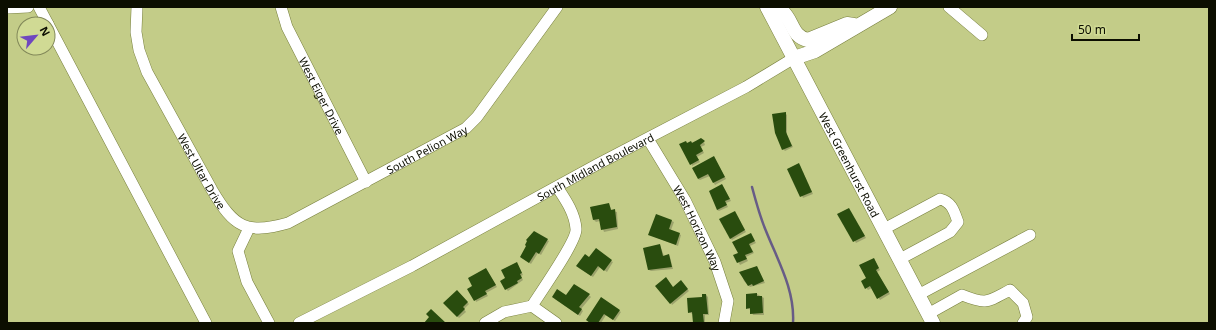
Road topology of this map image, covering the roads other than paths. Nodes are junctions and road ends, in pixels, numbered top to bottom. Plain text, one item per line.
1 (28, 7) edge
2 (39, 7) edge
3 (137, 7) edge
4 (281, 7) edge
5 (557, 7) edge
6 (767, 7) edge
7 (775, 7) edge
8 (890, 7) edge
9 (949, 7) edge
10 (7, 8) edge
11 (44, 16) edge
12 (860, 26) junction
13 (982, 35) dead end
14 (56, 39) edge
15 (794, 58) junction
16 (648, 139) junction
17 (366, 182) junction
18 (557, 187) junction
19 (249, 228) junction
20 (884, 230) junction
21 (1030, 235) dead end
22 (900, 259) junction
23 (918, 295) junction
24 (532, 306) junction
25 (931, 318) edge
26 (206, 323) edge
27 (269, 323) edge
28 (299, 323) edge
29 (485, 323) edge
30 (556, 323) edge
31 (724, 323) edge
32 (1023, 323) edge

1 - 10 street
2 - 11 street
3 - 19 street, West Ultar Drive
4 - 17 street, West Eiger Drive
5 - 17 street, South Pelion Way
6 - 15 main road, West Greenhurst Road
7 - 12 main road
8 - 12 main road, South Midland Boulevard
9 - 13 street
12 - 15 main road, South Midland Boulevard
14 - 26 street
15 - 16 street, South Midland Boulevard
15 - 20 main road, West Greenhurst Road
16 - 18 street, South Midland Boulevard
16 - 31 street, West Horizon Way
17 - 19 street, South Pelion Way
18 - 24 street
18 - 28 street, South Midland Boulevard
19 - 27 street
20 - 22 main road, West Greenhurst Road
20 - 22 street
21 - 23 street
22 - 23 main road, West Greenhurst Road
23 - 25 main road, West Greenhurst Road
24 - 29 street
24 - 30 street
25 - 32 street

